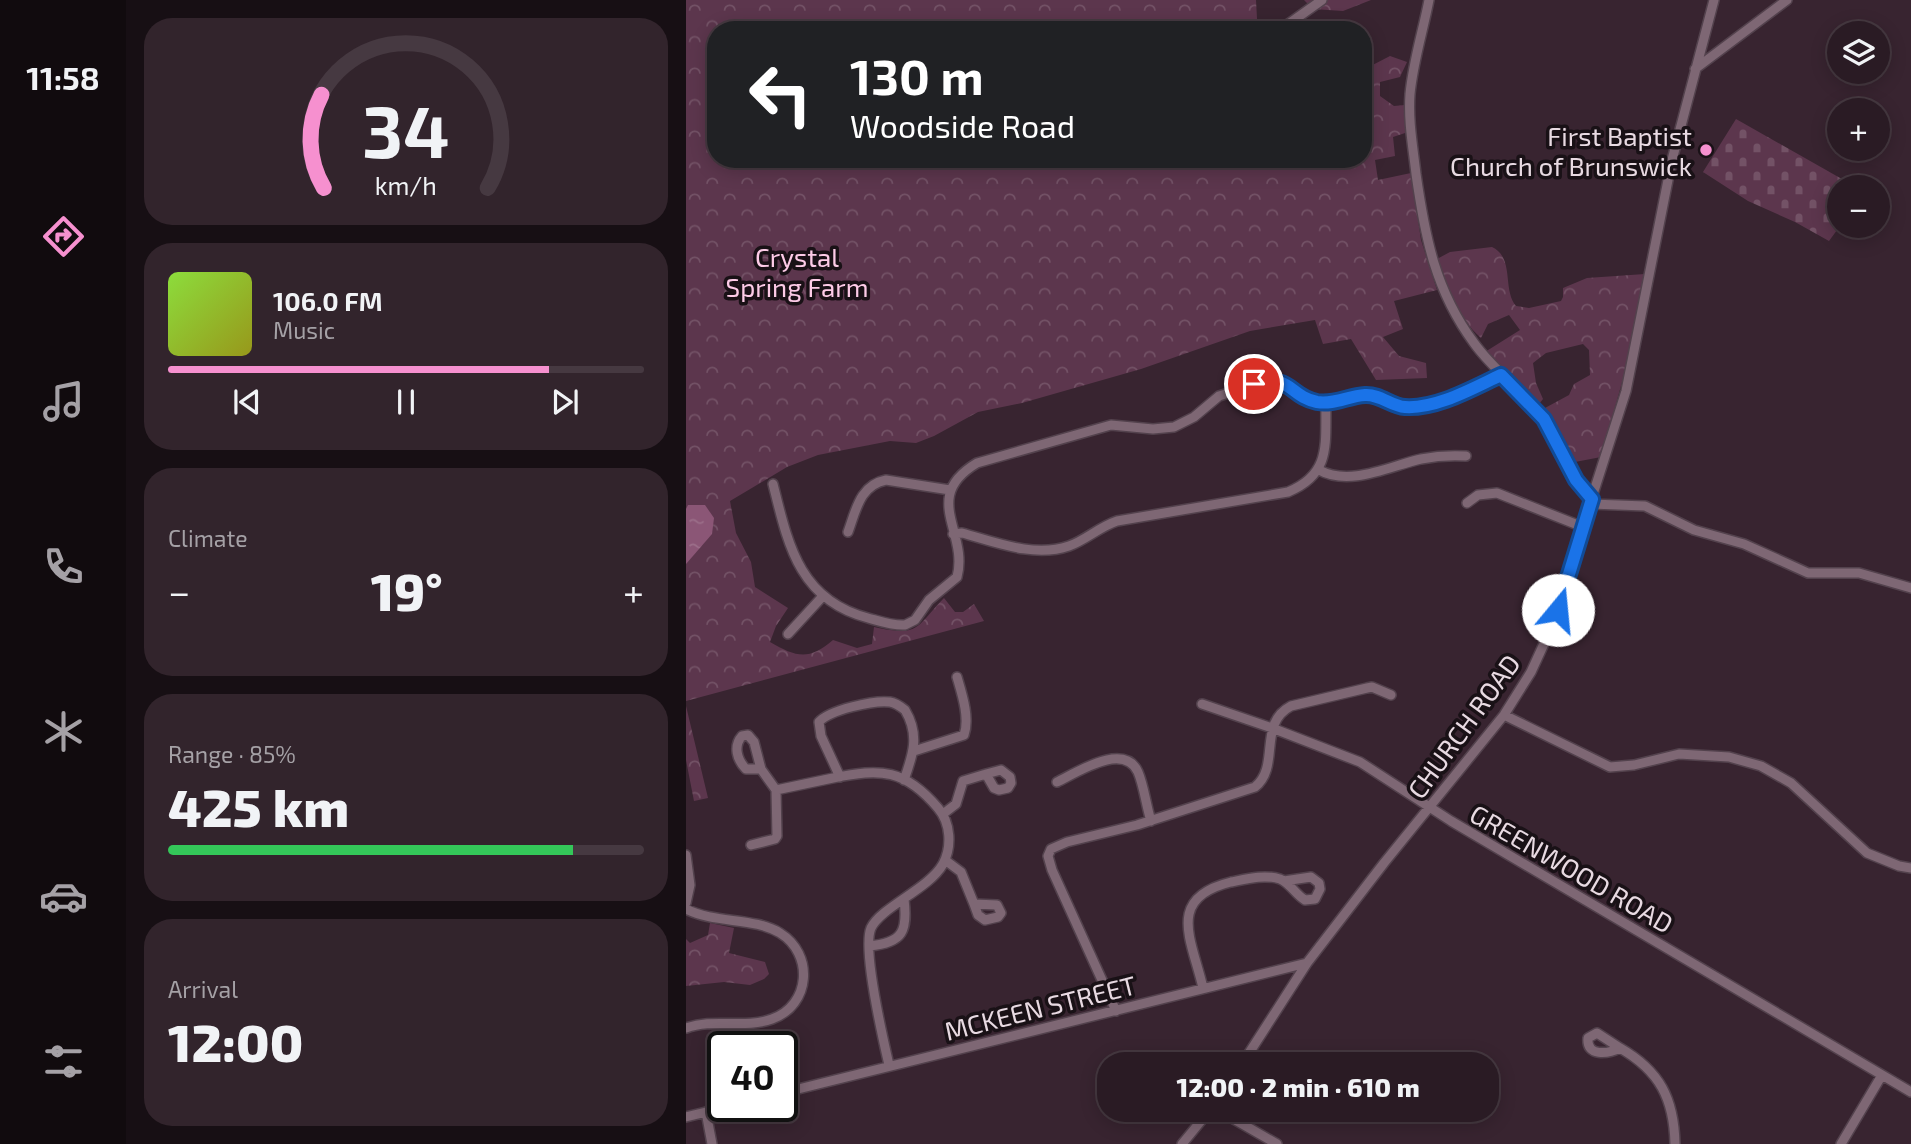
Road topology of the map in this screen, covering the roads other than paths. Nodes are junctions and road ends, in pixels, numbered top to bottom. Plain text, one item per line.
1 (1322, 0) edge
2 (1429, 0) edge
3 (1714, 0) edge
4 (1787, 0) edge
5 (1293, 21) edge
6 (1695, 69) junction
7 (1501, 375) junction
8 (1326, 403) junction
9 (1466, 456) dead end
10 (1319, 470) junction
11 (773, 484) dead end
12 (950, 490) junction
13 (1591, 502) junction
14 (1467, 503) dead end
15 (1583, 527) junction
16 (848, 532) dead end
17 (953, 534) junction
18 (1911, 588) edge
19 (823, 596) junction
20 (788, 634) dead end
21 (957, 677) dead end
22 (1391, 695) dead end
23 (1202, 704) dead end
24 (1504, 715) junction
25 (1272, 728) junction
26 (914, 751) junction
27 (761, 769) dead end
28 (986, 774) dead end
29 (840, 777) junction
30 (904, 780) junction
31 (1058, 782) dead end
32 (776, 790) junction
33 (1430, 808) junction
34 (943, 814) junction
35 (1151, 821) junction
36 (751, 845) dead end
37 (686, 855) edge
38 (945, 860) junction
39 (1911, 868) edge
40 (1284, 881) dead end
41 (904, 899) junction
42 (686, 903) edge
43 (974, 904) dead end
44 (686, 909) edge
45 (869, 946) junction
46 (1307, 963) junction
47 (1203, 988) junction
48 (1116, 1012) junction
49 (686, 1028) edge
50 (1620, 1048) dead end
51 (1250, 1052) edge
52 (888, 1065) junction
53 (1882, 1075) junction
54 (798, 1089) edge
55 (1911, 1092) edge
56 (706, 1112) joint
57 (686, 1118) edge
58 (1200, 1122) edge
59 (1239, 1122) edge
60 (712, 1144) edge
61 (1182, 1144) edge
62 (1277, 1144) edge
63 (1675, 1144) edge
64 (1841, 1144) edge

1 - 5 street
2 - 7 street
3 - 6 street, CHURCH ROAD
4 - 6 street
6 - 13 street, CHURCH ROAD
7 - 8 street
7 - 13 street
8 - 10 street
8 - 12 street
9 - 10 street
10 - 17 street
11 - 19 street
12 - 16 street
12 - 17 street
13 - 15 street, CHURCH ROAD
13 - 18 street
14 - 15 street
15 - 24 street, CHURCH ROAD
17 - 19 street
19 - 20 street
21 - 26 street
22 - 25 street
23 - 25 street, GREENWOOD ROAD
24 - 33 street, CHURCH ROAD
24 - 39 street
25 - 33 street, GREENWOOD ROAD
25 - 35 street
26 - 29 street
26 - 30 street
27 - 32 street
28 - 34 street
29 - 30 street
29 - 32 street
30 - 34 street
31 - 35 street
32 - 36 street
33 - 46 street, CHURCH ROAD
33 - 53 street, GREENWOOD ROAD
34 - 38 street
35 - 48 street
37 - 42 street
38 - 41 street
38 - 43 street
40 - 47 street
41 - 45 street
41 - 45 street
44 - 49 street
45 - 52 street
46 - 47 street, MCKEEN STREET
46 - 51 street, CHURCH ROAD
47 - 48 street, MCKEEN STREET
48 - 52 street, MCKEEN STREET
50 - 63 street
52 - 54 street, MCKEEN STREET
53 - 55 street, GREENWOOD ROAD
53 - 64 street
56 - 57 street
56 - 60 street
58 - 61 street
59 - 62 street

